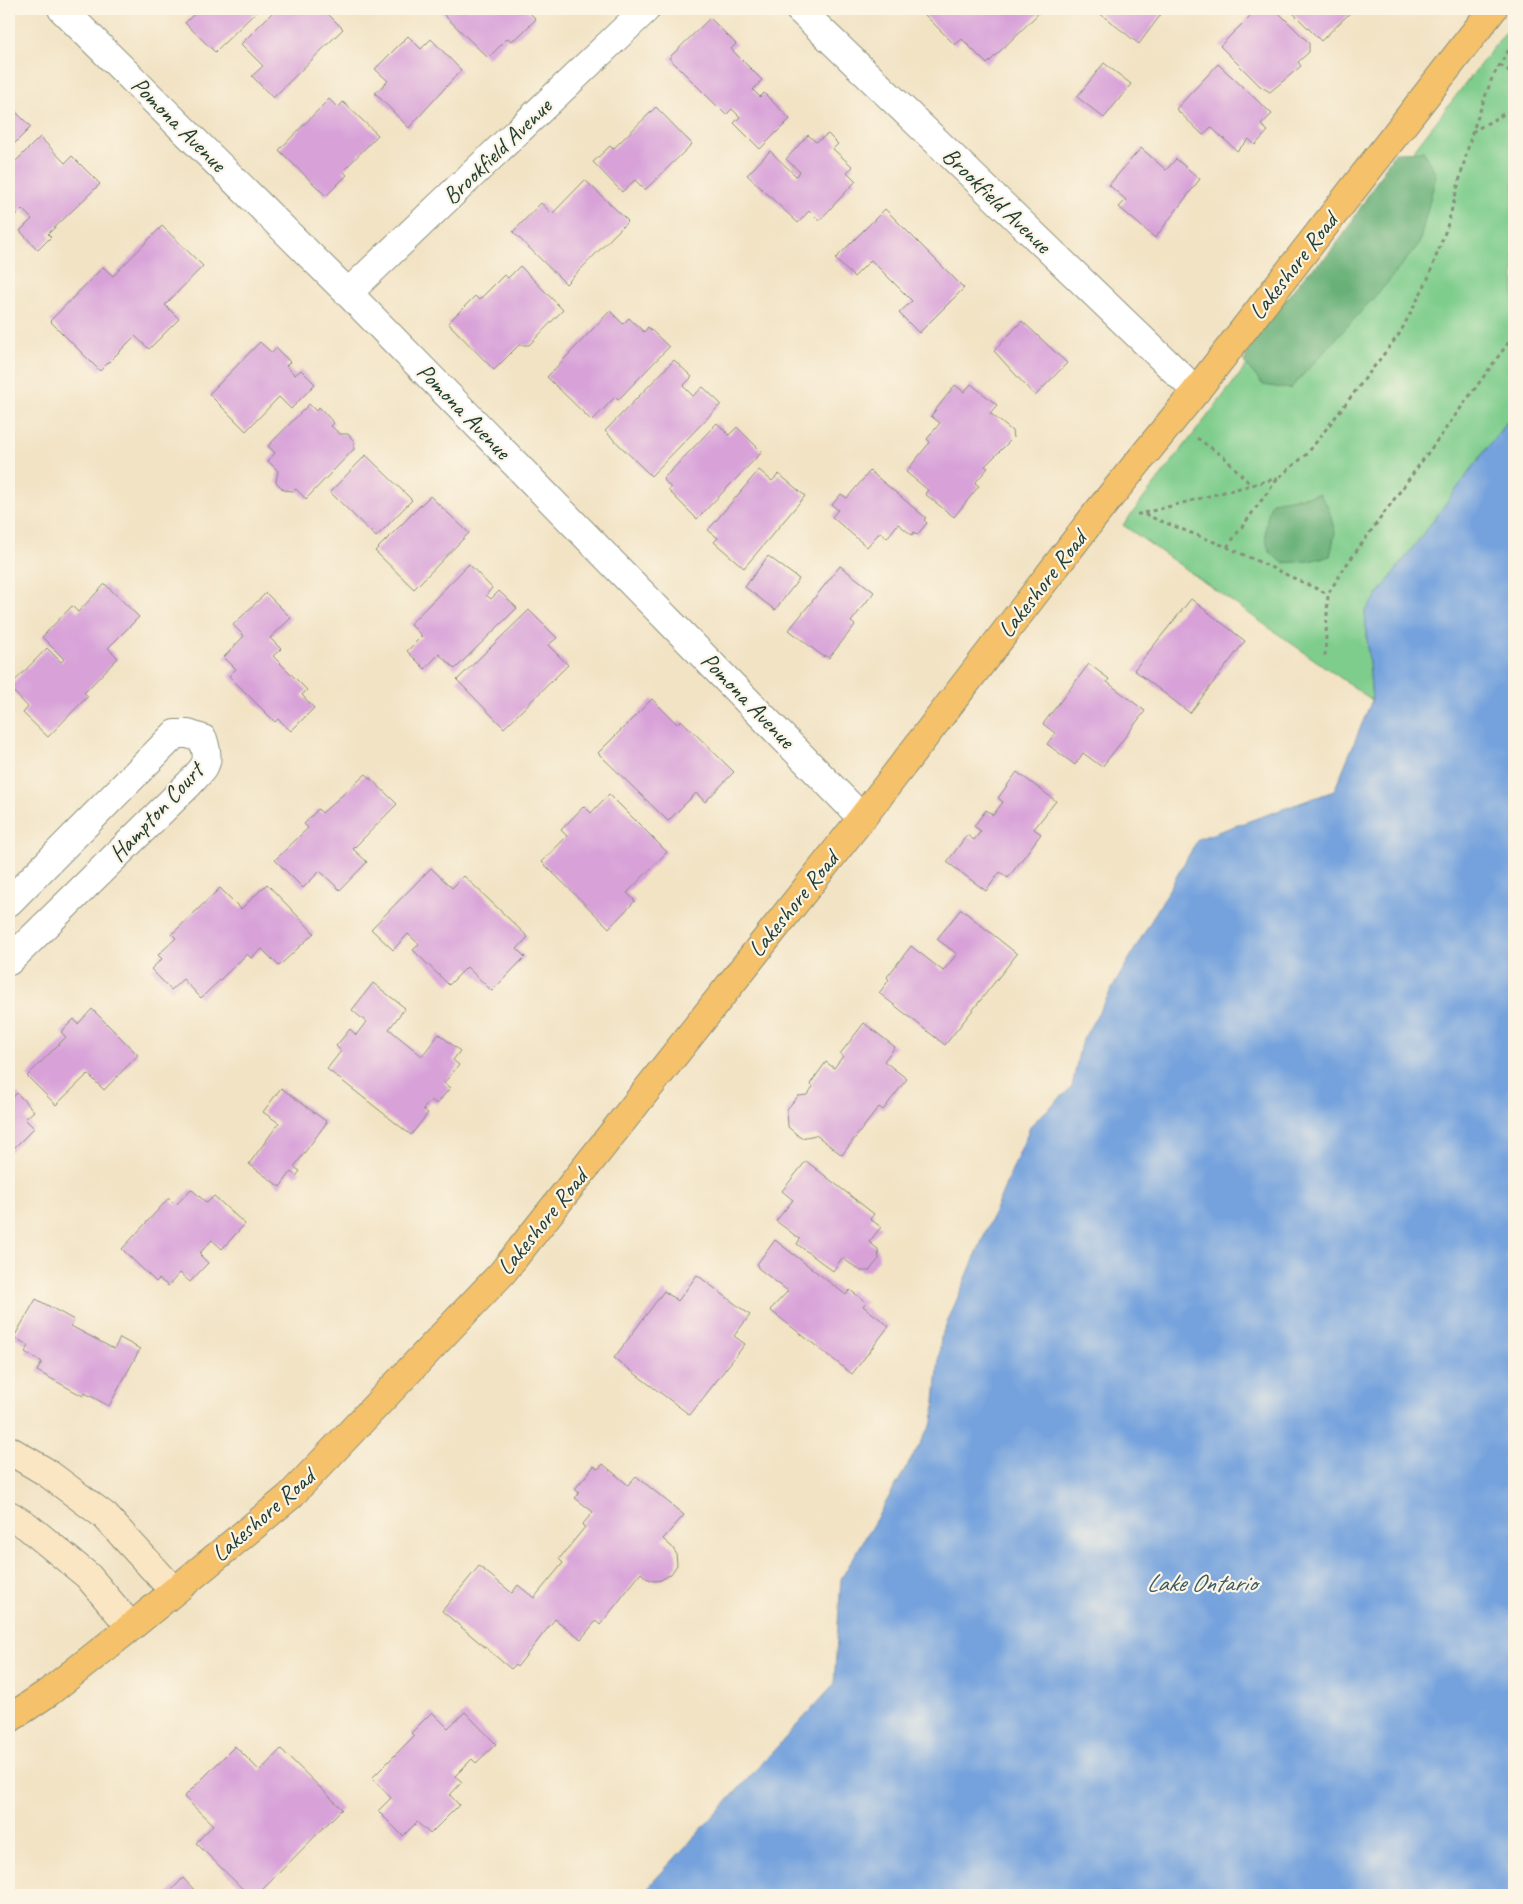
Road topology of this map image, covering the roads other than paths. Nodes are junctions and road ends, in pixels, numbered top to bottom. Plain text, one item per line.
1 (62, 9) edge
2 (646, 9) edge
3 (799, 9) edge
4 (1493, 9) edge
5 (348, 293) junction
6 (1196, 391) junction
7 (862, 818) junction
8 (9, 902) edge
9 (9, 961) edge
10 (9, 1450) edge
11 (9, 1515) edge
12 (174, 1591) junction
13 (131, 1627) junction
14 (9, 1719) edge

1 - 5 street, Pomona Avenue
2 - 5 street, Brookfield Avenue
3 - 6 street, Brookfield Avenue
4 - 6 main road, Lakeshore Road
5 - 7 street, Pomona Avenue
6 - 7 main road, Lakeshore Road
7 - 12 main road, Lakeshore Road
8 - 9 street, Hampton Court
10 - 12 street
11 - 13 street
12 - 13 main road, Lakeshore Road
13 - 14 main road, Lakeshore Road

